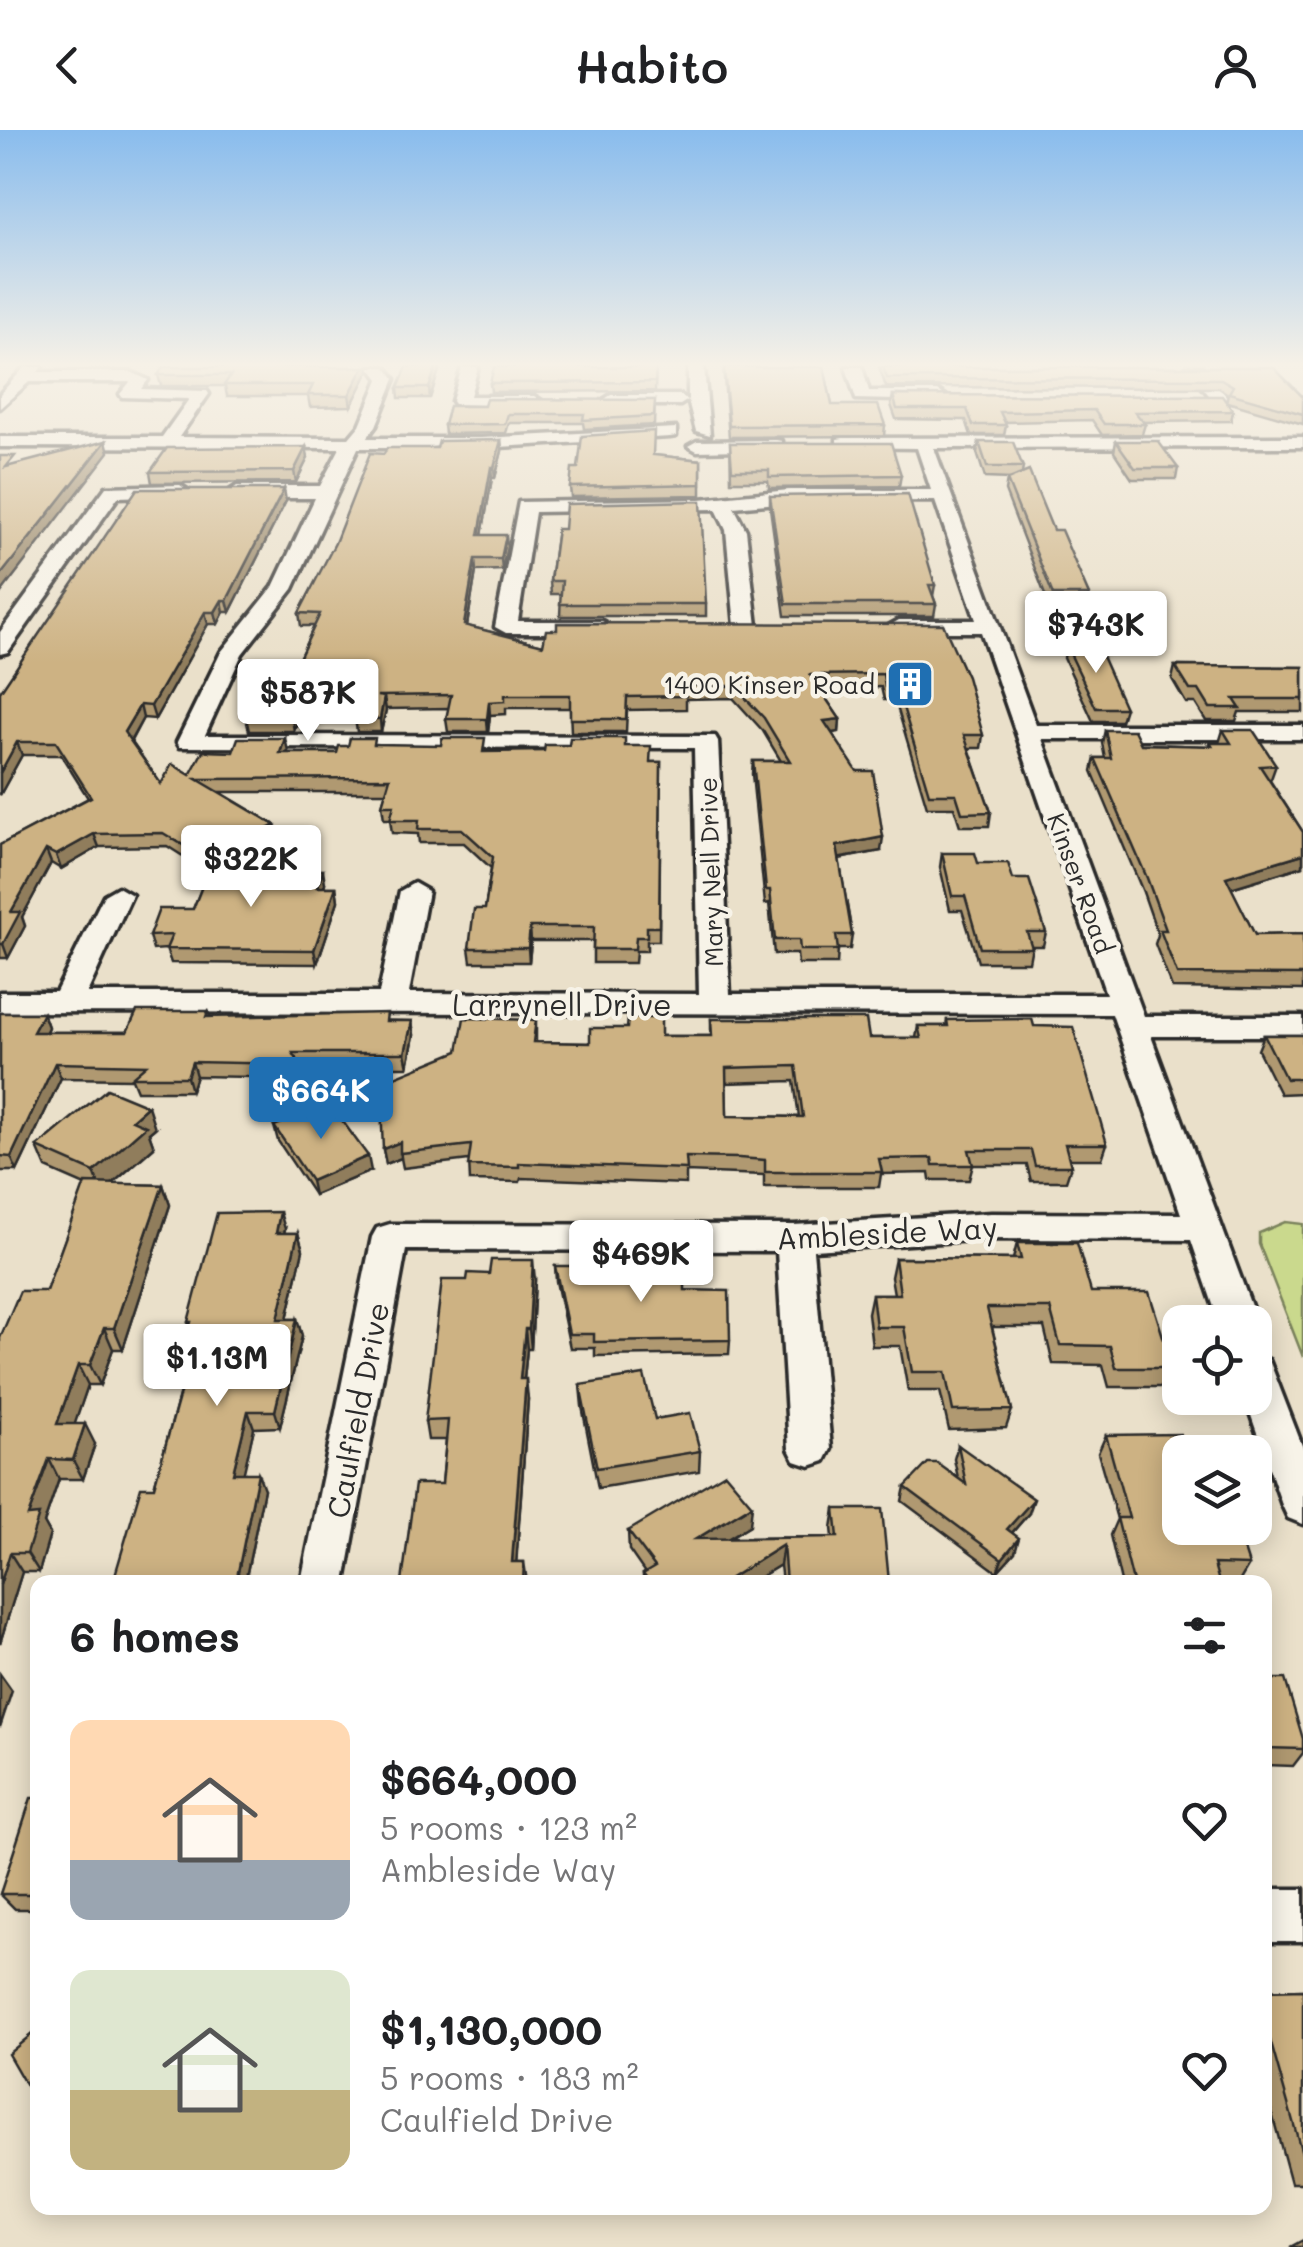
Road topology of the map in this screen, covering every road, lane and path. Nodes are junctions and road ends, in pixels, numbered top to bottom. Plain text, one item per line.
1 (340, 466) edge
2 (932, 466) edge
3 (326, 492) junction
4 (942, 494) junction
5 (723, 504) junction
6 (626, 626) edge
7 (745, 626) edge
8 (877, 626) edge
9 (989, 626) junction
10 (0, 647) edge
11 (1027, 732) junction
12 (1302, 734) edge
13 (414, 891) dead end
14 (118, 894) dead end
15 (0, 1002) edge
16 (67, 1002) junction
17 (392, 1003) junction
18 (715, 1004) junction
19 (1128, 1015) junction
20 (1303, 1026) edge
21 (1204, 1228) junction
22 (390, 1237) joint
23 (794, 1238) junction
24 (1232, 1305) edge
25 (1271, 1415) edge
26 (810, 1449) dead end
27 (1303, 1505) edge
28 (324, 1575) edge
29 (1272, 1916) edge
30 (1303, 1916) edge

1 - 3 street
2 - 4 street, Kinser Road
3 - 10 street
3 - 18 street, Mary Nell Drive
4 - 5 street
4 - 9 street, Kinser Road
5 - 6 street
5 - 7 street
8 - 9 street
9 - 11 street, Kinser Road
11 - 12 street
11 - 19 street, Kinser Road
13 - 17 street
14 - 16 street
15 - 16 street, Larrynell Drive
16 - 17 street, Larrynell Drive
17 - 18 street, Larrynell Drive
18 - 19 street, Larrynell Drive
19 - 20 street, Larrynell Drive
19 - 21 street, Kinser Road
21 - 23 street, Ambleside Way
21 - 24 street, Kinser Road
22 - 23 street, Ambleside Way
22 - 28 street, Caulfield Drive
23 - 26 street
25 - 27 street
29 - 30 street

